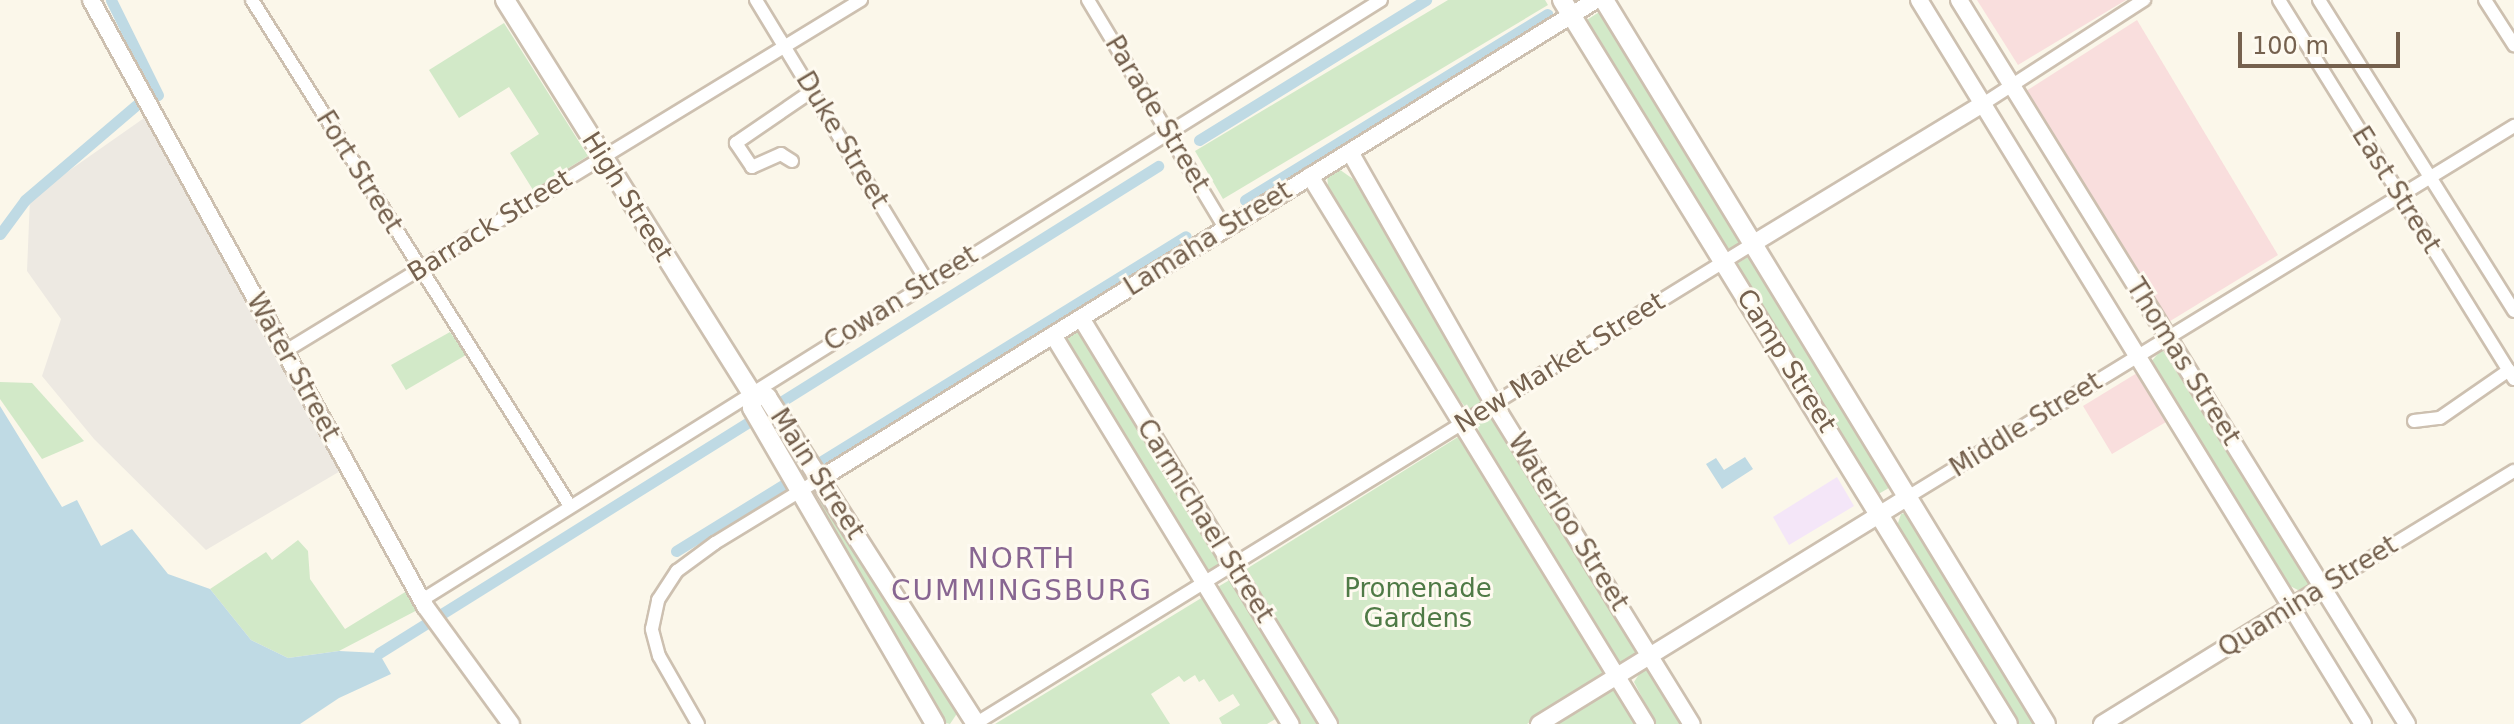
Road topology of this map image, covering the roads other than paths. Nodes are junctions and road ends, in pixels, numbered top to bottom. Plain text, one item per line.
1 (91, 0) edge
2 (252, 0) edge
3 (505, 0) edge
4 (756, 0) edge
5 (861, 0) edge
6 (1088, 0) edge
7 (1381, 0) edge
8 (1596, 0) edge
9 (1604, 0) edge
10 (1919, 0) edge
11 (1959, 0) edge
12 (2144, 0) edge
13 (2279, 0) edge
14 (2319, 0) edge
15 (2485, 0) edge
16 (1567, 8) edge
17 (2512, 39) edge
18 (785, 47) junction
19 (2012, 86) junction
20 (812, 91) junction
21 (1983, 104) junction
22 (2514, 126) edge
23 (1168, 132) junction
24 (1350, 152) junction
25 (601, 157) junction
26 (792, 161) dead end
27 (1310, 176) junction
28 (2430, 177) junction
29 (2400, 195) junction
30 (1225, 228) junction
31 (1754, 243) junction
32 (1724, 261) junction
33 (420, 269) junction
34 (927, 281) junction
35 (2514, 311) edge
36 (1081, 318) junction
37 (1053, 335) junction
38 (2168, 338) junction
39 (284, 352) junction
40 (2138, 357) junction
41 (2511, 375) edge
42 (757, 399) junction
43 (1494, 404) junction
44 (2414, 421) dead end
45 (1462, 423) junction
46 (2514, 471) edge
47 (815, 473) junction
48 (797, 485) junction
49 (1906, 498) junction
50 (570, 506) junction
51 (1880, 515) junction
52 (1232, 565) junction
53 (1204, 583) junction
54 (2322, 588) junction
55 (424, 603) junction
56 (2291, 607) junction
57 (1651, 655) junction
58 (1617, 676) junction
59 (511, 724) edge
60 (698, 724) edge
61 (935, 724) edge
62 (975, 724) edge
63 (1290, 724) edge
64 (1329, 724) edge
65 (1539, 724) edge
66 (1646, 724) edge
67 (1692, 724) edge
68 (2008, 724) edge
69 (2046, 724) edge
70 (2102, 724) edge
71 (2363, 724) edge
72 (2407, 724) edge

1 - 39 street, Water Street
2 - 33 street, Fort Street
3 - 25 main road, High Street
4 - 18 street, Duke Street
5 - 18 street, Barrack Street
6 - 23 street, Parade Street
7 - 23 street, Cowan Street
8 - 16 street, Lamaha Street
9 - 31 main road, Camp Street
10 - 21 street, Thomas Street
11 - 19 street, Thomas Street
12 - 19 street, New Market Street
13 - 29 street, East Street
14 - 28 street, East Street
15 - 17 street
16 - 24 street, Lamaha Street
16 - 32 main road, Camp Street
18 - 20 street, Duke Street
18 - 25 street, Barrack Street
19 - 21 street, New Market Street
19 - 38 street, Thomas Street
20 - 26 street
20 - 34 street, Duke Street
21 - 31 street, New Market Street
21 - 40 street, Thomas Street
22 - 28 street, Middle Street
23 - 30 street, Parade Street
23 - 34 street, Cowan Street
24 - 27 street, Lamaha Street
24 - 43 street, Waterloo Street
25 - 33 street, Barrack Street
25 - 42 main road, High Street
27 - 30 street, Lamaha Street
27 - 45 street, Waterloo Street
28 - 29 street, Middle Street
28 - 35 street, East Street
29 - 38 street, Middle Street
29 - 41 street, East Street
30 - 36 street, Lamaha Street
31 - 32 street, New Market Street
31 - 49 main road, Camp Street
32 - 43 street, New Market Street
32 - 51 main road, Camp Street
33 - 39 street, Barrack Street
33 - 50 street, Fort Street
34 - 42 street, Cowan Street
36 - 37 street, Lamaha Street
36 - 52 street, Carmichael Street
37 - 47 street, Lamaha Street
37 - 53 street, Carmichael Street
38 - 40 street, Middle Street
38 - 54 street, Thomas Street
39 - 55 street, Water Street
40 - 49 street, Middle Street
40 - 56 street, Thomas Street
41 - 44 street
42 - 47 main road, Main Street
42 - 48 main road, Main Street
42 - 50 street, Cowan Street
43 - 45 street, New Market Street
43 - 57 street, Waterloo Street
45 - 52 street, New Market Street
45 - 58 street, Waterloo Street
46 - 54 street, Quamina Street
47 - 48 street
47 - 62 main road, Main Street
48 - 60 street
48 - 61 main road, Main Street
49 - 51 street, Middle Street
49 - 69 main road, Camp Street
50 - 55 street, Cowan Street
51 - 57 street, Middle Street
51 - 68 main road, Camp Street
52 - 53 street, New Market Street
52 - 64 street, Carmichael Street
53 - 62 street, New Market Street
53 - 63 street, Carmichael Street
54 - 56 street, Quamina Street
54 - 72 street, Thomas Street
55 - 59 street, Water Street
56 - 70 street, Quamina Street
56 - 71 street, Thomas Street
57 - 58 street, Middle Street
57 - 67 street, Waterloo Street
58 - 65 street, Middle Street
58 - 66 street, Waterloo Street

